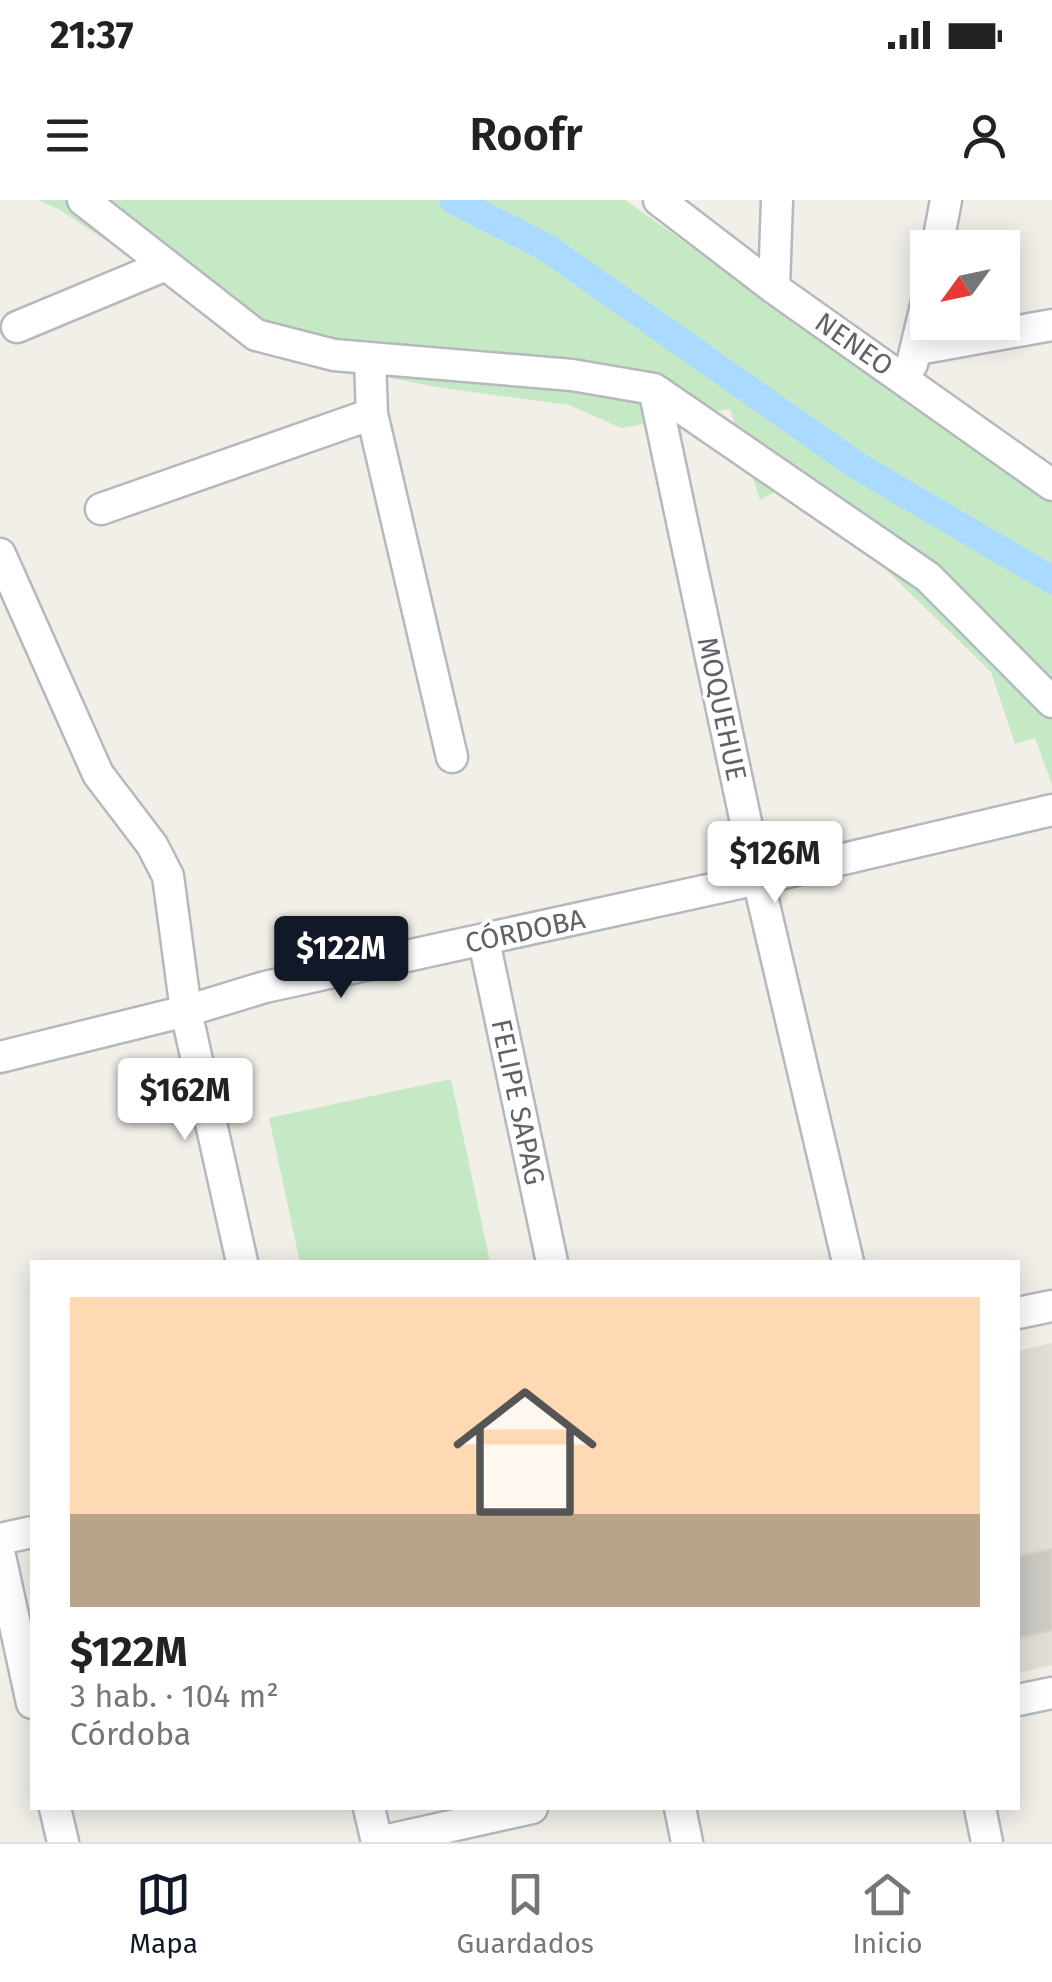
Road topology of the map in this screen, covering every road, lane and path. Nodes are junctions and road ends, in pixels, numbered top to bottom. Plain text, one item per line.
1 (83, 200) edge
2 (658, 200) edge
3 (777, 200) edge
4 (946, 200) edge
5 (940, 230) edge
6 (166, 265) junction
7 (774, 288) junction
8 (1052, 324) edge
9 (18, 328) dead end
10 (920, 340) edge
11 (918, 349) junction
12 (370, 360) junction
13 (906, 381) junction
14 (654, 389) junction
15 (372, 414) junction
16 (1052, 484) edge
17 (101, 510) dead end
18 (0, 554) edge
19 (1052, 702) edge
20 (452, 757) dead end
21 (1052, 810) edge
22 (758, 879) junction
23 (484, 941) junction
24 (186, 1011) junction
25 (0, 1056) edge
26 (242, 1260) edge
27 (552, 1260) edge
28 (848, 1260) edge
29 (1052, 1306) edge
30 (1020, 1313) edge
31 (30, 1532) edge
32 (0, 1539) edge
33 (0, 1556) edge
34 (1052, 1693) edge
35 (30, 1695) edge
36 (1020, 1700) edge
37 (56, 1810) edge
38 (370, 1810) edge
39 (523, 1810) edge
40 (680, 1810) edge
41 (980, 1810) edge
42 (63, 1842) edge
43 (378, 1842) edge
44 (687, 1842) edge
45 (987, 1842) edge

1 - 6 street
2 - 7 street, NENEO
3 - 7 street
4 - 5 street
6 - 9 street
6 - 12 street
7 - 13 street, NENEO
8 - 11 street
10 - 11 street
11 - 13 street
12 - 14 street
12 - 15 street
13 - 16 street, NENEO
14 - 19 street
14 - 22 street, MOQUEHUE
15 - 17 street
15 - 20 street
18 - 24 street
21 - 22 street, CÓRDOBA
22 - 23 street, CÓRDOBA
22 - 28 street, MOQUEHUE
23 - 24 street, CÓRDOBA
23 - 27 street, FELIPE SAPAG
24 - 25 street, CÓRDOBA
24 - 26 street
29 - 30 street
31 - 32 street
33 - 35 street
34 - 36 street
37 - 42 street
38 - 43 street
39 - 43 street
40 - 44 street
41 - 45 street

